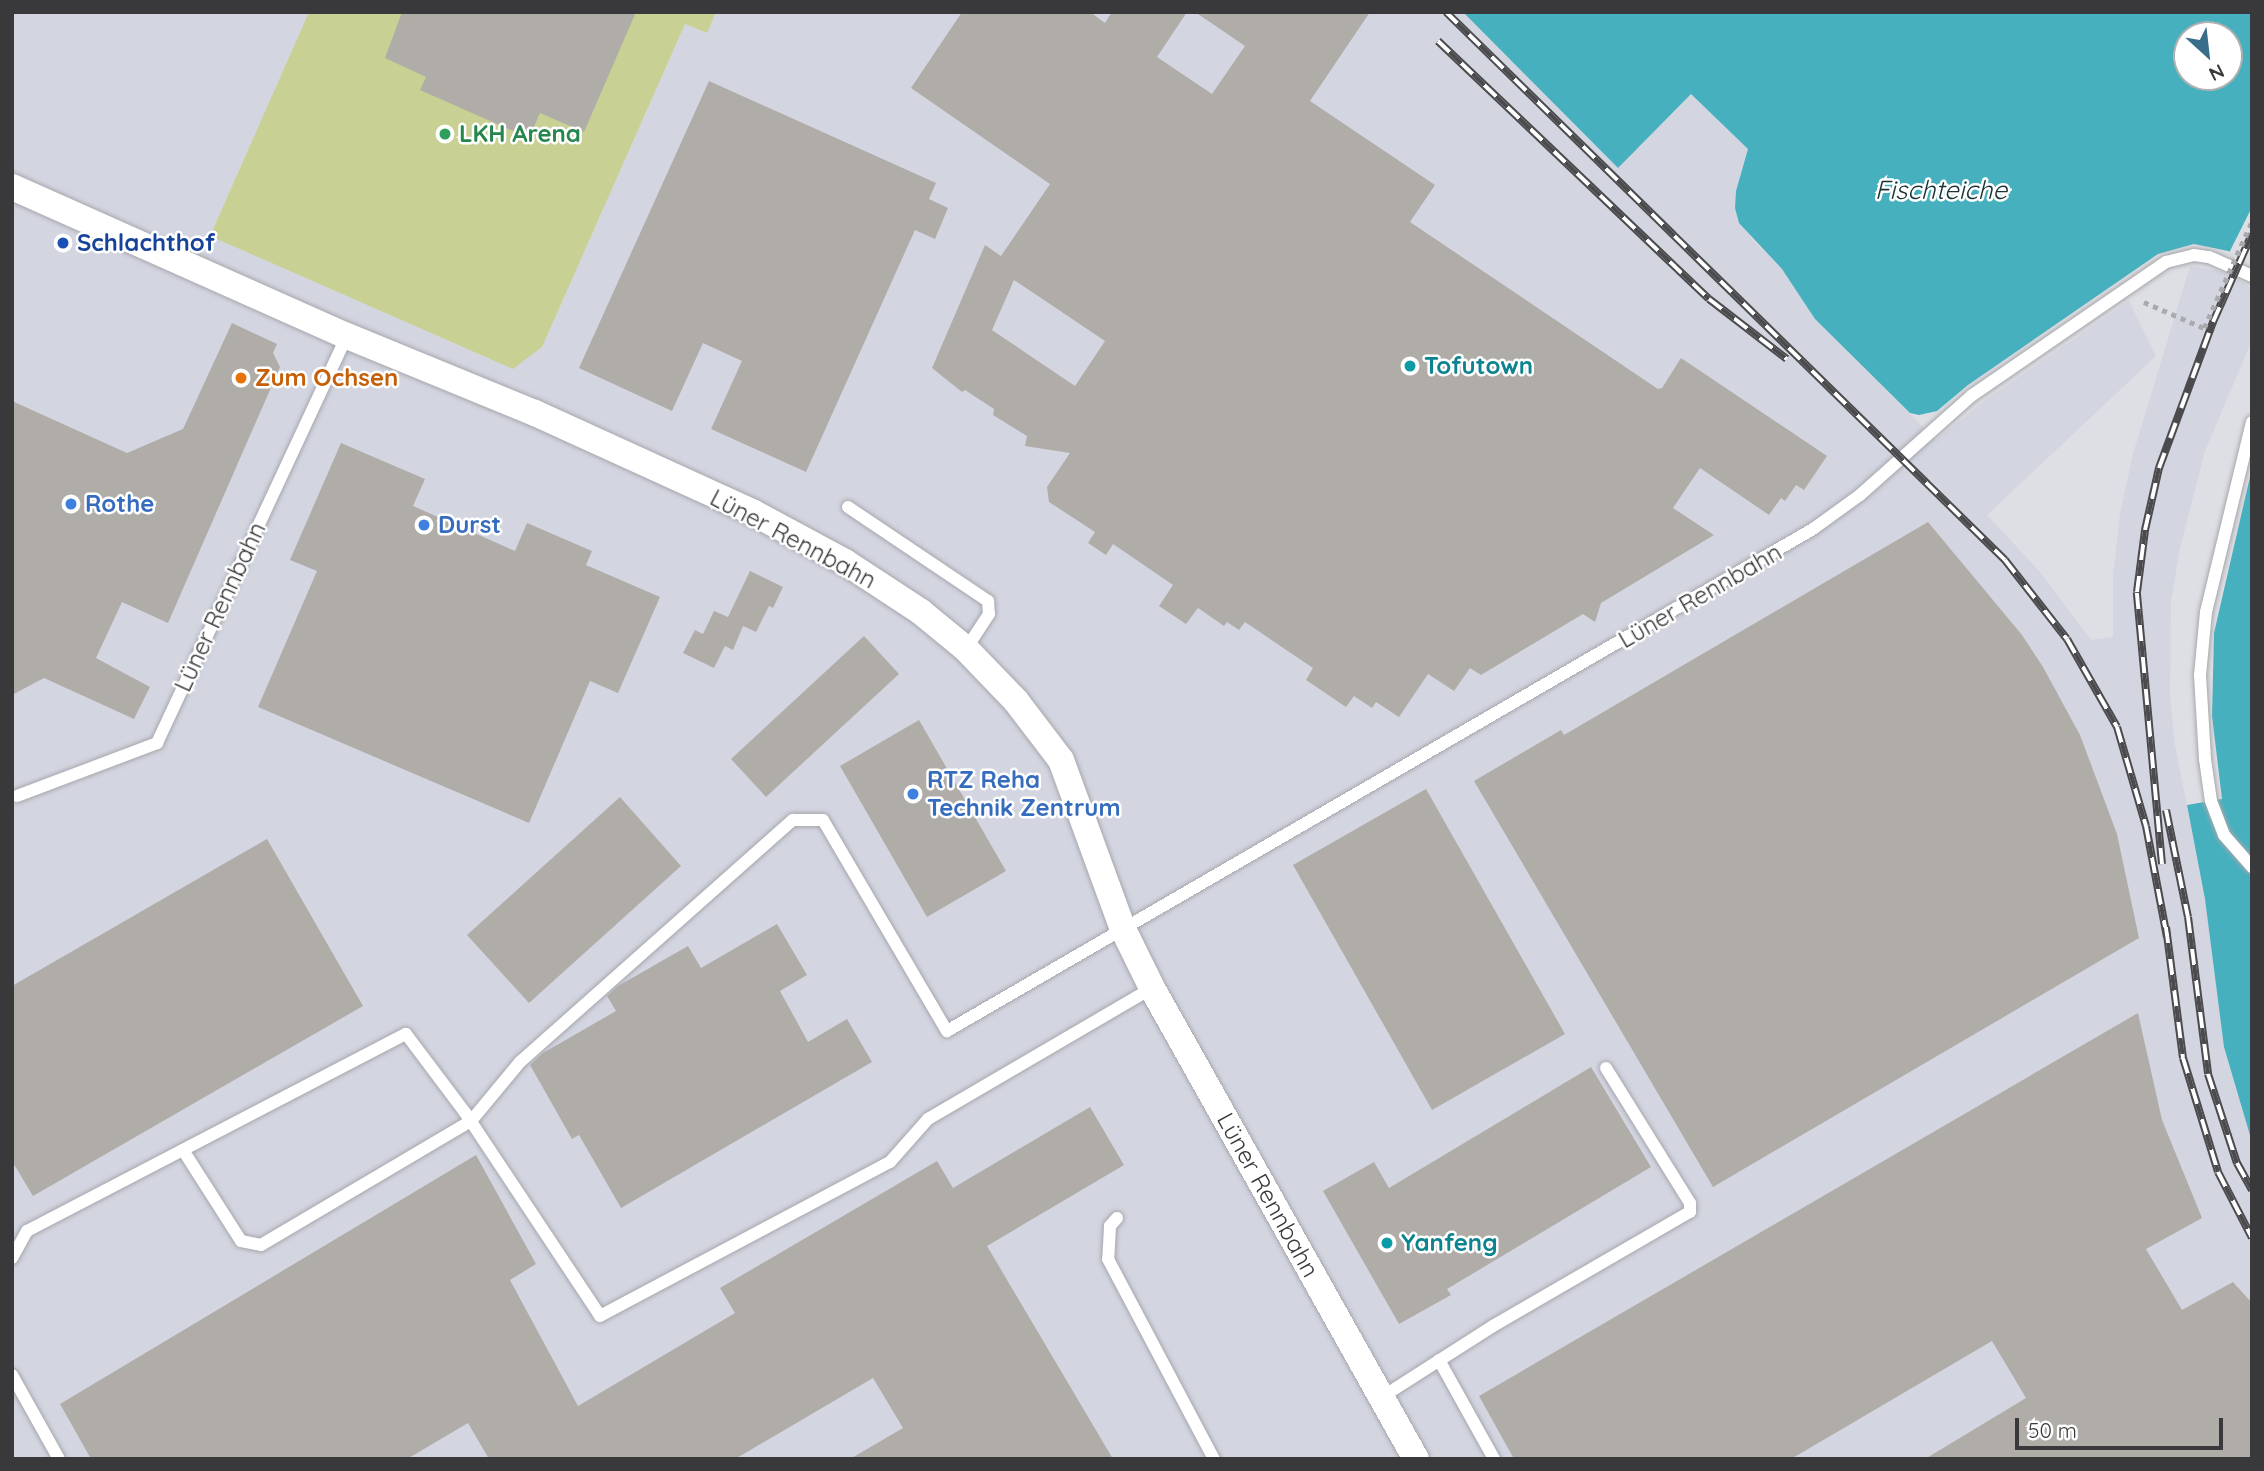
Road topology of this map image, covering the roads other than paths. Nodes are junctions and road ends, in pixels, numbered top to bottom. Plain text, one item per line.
1 (12, 187) edge
2 (2252, 276) edge
3 (347, 336) junction
4 (2252, 422) edge
5 (848, 507) dead end
6 (966, 649) junction
7 (17, 796) dead end
8 (2252, 867) edge
9 (1123, 929) junction
10 (1152, 988) junction
11 (1606, 1068) dead end
12 (471, 1121) junction
13 (183, 1150) junction
14 (1117, 1219) dead end
15 (12, 1258) edge
16 (1439, 1360) junction
17 (12, 1375) edge
18 (1382, 1397) junction
19 (59, 1459) edge
20 (1214, 1459) edge
21 (1416, 1459) edge
22 (1494, 1459) edge

1 - 3 street, Lüner Rennbahn
2 - 9 lane, Lüner Rennbahn
3 - 6 street, Lüner Rennbahn
3 - 7 lane, Lüner Rennbahn
4 - 8 lane
5 - 6 lane
6 - 9 street, Lüner Rennbahn
9 - 10 street, Lüner Rennbahn
9 - 12 lane
10 - 12 lane
10 - 18 street, Lüner Rennbahn
11 - 16 lane
12 - 13 lane
12 - 13 lane
13 - 15 lane
14 - 20 lane
16 - 18 lane
16 - 22 lane
17 - 19 lane
18 - 21 street, Lüner Rennbahn

